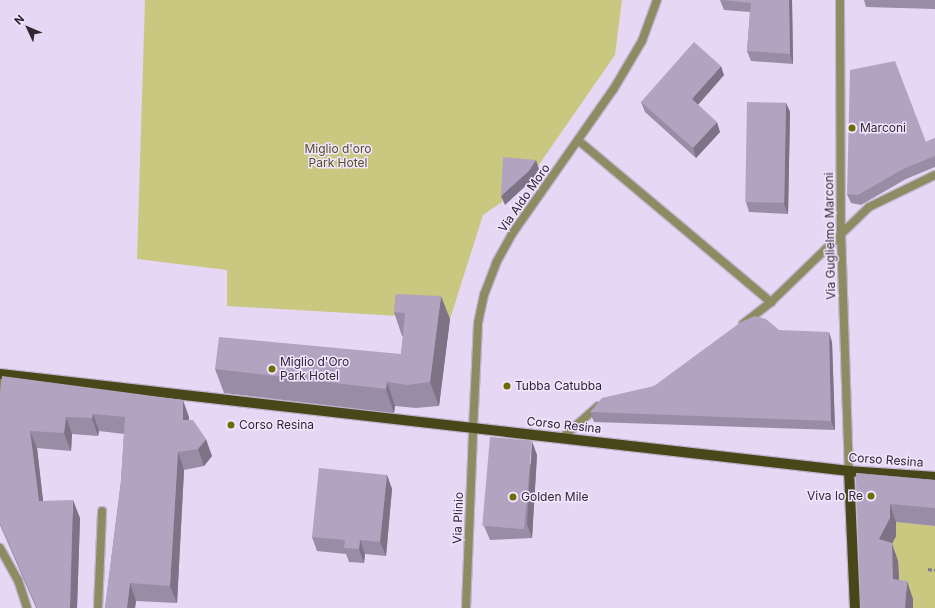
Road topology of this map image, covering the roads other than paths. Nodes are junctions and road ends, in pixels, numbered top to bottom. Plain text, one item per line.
1 (657, 0) edge
2 (840, 0) edge
3 (579, 141) junction
4 (935, 175) edge
5 (841, 233) junction
6 (771, 302) junction
7 (735, 330) edge
8 (1, 374) edge
9 (0, 392) edge
10 (609, 401) edge
11 (473, 430) junction
12 (562, 438) junction
13 (849, 471) junction
14 (935, 476) edge
15 (102, 511) dead end
16 (0, 548) edge
17 (28, 608) edge
18 (98, 608) edge
19 (466, 608) edge
20 (855, 608) edge

1 - 3 street, Via Aldo Moro
2 - 5 street, Via Guglielmo Marconi
3 - 6 street
3 - 11 street, Via Aldo Moro
4 - 5 street
5 - 6 street
5 - 13 street, Via Guglielmo Marconi
6 - 7 street
8 - 9 street
8 - 11 main road, Corso Resina
10 - 12 street
11 - 12 main road, Corso Resina
11 - 19 street, Via Plinio
12 - 13 main road, Corso Resina
13 - 14 main road, Corso Resina
13 - 20 main road
15 - 18 street
16 - 17 street

